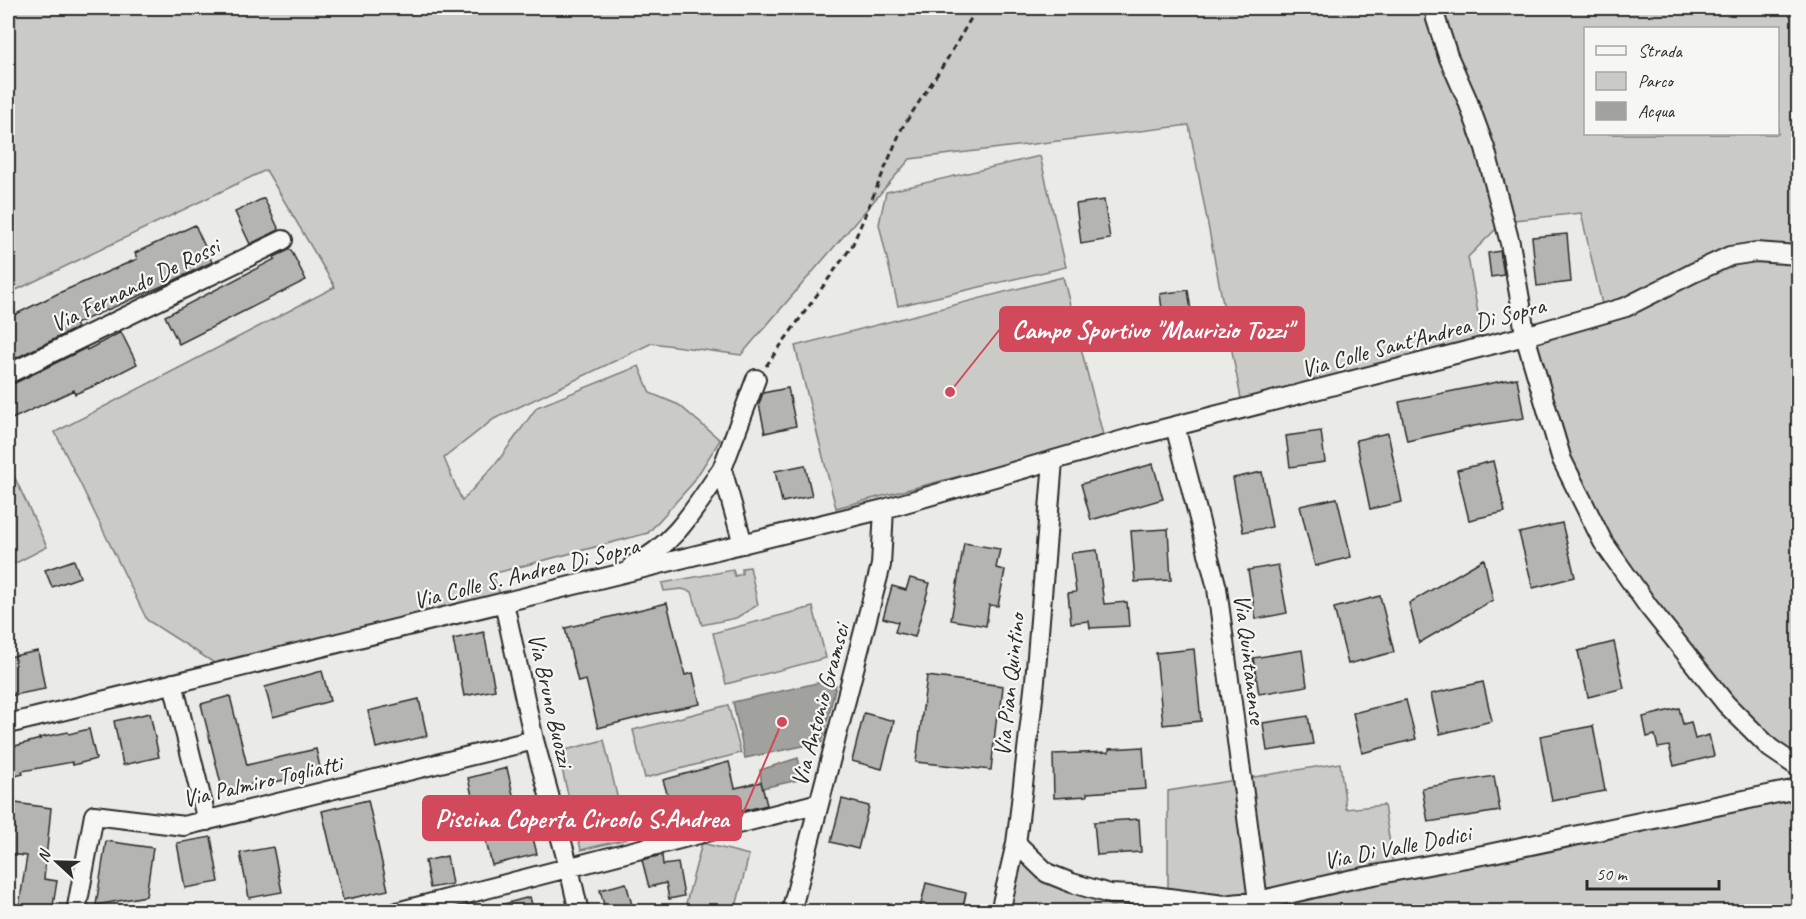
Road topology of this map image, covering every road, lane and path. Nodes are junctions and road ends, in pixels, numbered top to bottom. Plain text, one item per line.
1 (977, 8) edge
2 (1435, 8) edge
3 (283, 240) dead end
4 (1798, 255) edge
5 (1525, 336) junction
6 (8, 374) edge
7 (756, 379) joint
8 (1175, 426) junction
9 (1053, 460) junction
10 (722, 469) junction
11 (884, 509) junction
12 (742, 544) junction
13 (606, 578) junction
14 (504, 603) junction
15 (173, 683) junction
16 (8, 724) edge
17 (534, 740) junction
18 (1798, 767) edge
19 (1798, 786) edge
20 (819, 803) junction
21 (207, 821) junction
22 (1016, 843) junction
23 (569, 868) junction
24 (1258, 901) junction
25 (76, 912) edge
26 (397, 912) edge
27 (579, 912) edge
28 (791, 912) edge
29 (1000, 912) edge

1 - 7 path
2 - 5 street
3 - 6 street, Via Fernando De Rossi
4 - 5 street, Via Colle Sant'Andrea Di Sopra
5 - 8 street, Via Colle Sant'Andrea Di Sopra
5 - 18 street
7 - 10 street
8 - 9 street, Via Colle Sant'Andrea Di Sopra
8 - 24 street, Via Quintanense
9 - 11 street, Via Colle S. Andrea Di Sopra
9 - 22 street, Via Pian Quintino
10 - 12 street
10 - 13 street
11 - 12 street, Via Colle S. Andrea Di Sopra
11 - 20 street, Via Antonio Gramsci
12 - 13 street, Via Colle S. Andrea Di Sopra
13 - 14 street, Via Colle S. Andrea Di Sopra
14 - 15 street, Via Colle S. Andrea Di Sopra
14 - 17 street, Via Bruno Buozzi
15 - 16 street, Via Colle S. Andrea Di Sopra
15 - 21 street
17 - 21 street, Via Palmiro Togliatti
17 - 23 street, Via Bruno Buozzi
19 - 24 street, Via Di Valle Dodici
20 - 23 street
20 - 28 street, Via Antonio Gramsci
21 - 25 street, Via Palmiro Togliatti
22 - 24 street, Via Di Valle Dodici
22 - 29 street, Via Pian Quintino
23 - 26 street
23 - 27 street, Via Bruno Buozzi

